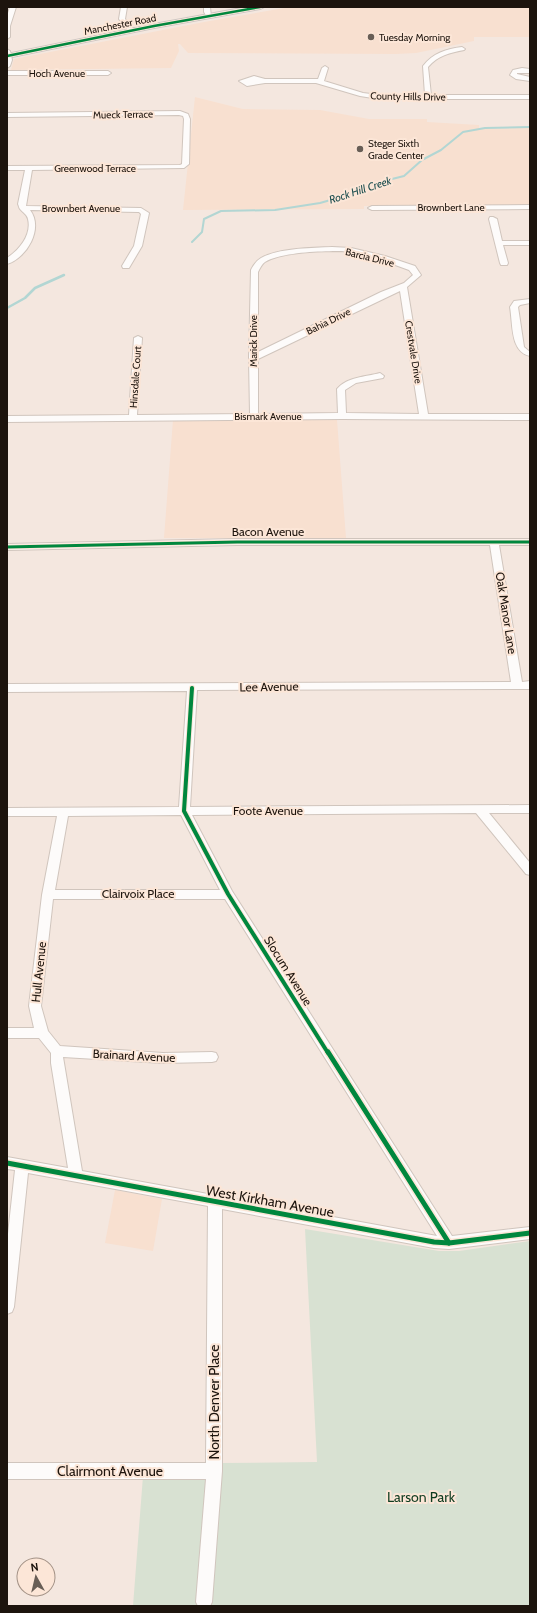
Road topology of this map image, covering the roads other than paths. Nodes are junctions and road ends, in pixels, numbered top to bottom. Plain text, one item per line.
1 (13, 7) edge
2 (124, 7) edge
3 (207, 7) edge
4 (260, 7) edge
5 (209, 16) junction
6 (7, 26) edge
7 (131, 30) junction
8 (7, 37) edge
9 (462, 49) dead end
10 (7, 54) edge
11 (7, 66) edge
12 (325, 68) dead end
13 (530, 71) edge
14 (7, 73) edge
15 (108, 73) dead end
16 (528, 79) edge
17 (265, 81) dead end
18 (320, 82) junction
19 (530, 95) edge
20 (428, 97) junction
21 (7, 115) edge
22 (182, 167) joint
23 (7, 168) edge
24 (29, 168) junction
25 (530, 207) edge
26 (23, 208) junction
27 (372, 208) dead end
28 (493, 219) dead end
29 (530, 243) edge
30 (499, 244) junction
31 (7, 262) edge
32 (504, 263) dead end
33 (126, 266) dead end
34 (256, 266) joint
35 (404, 287) junction
36 (521, 303) edge
37 (138, 338) dead end
38 (527, 353) edge
39 (253, 358) junction
40 (380, 376) dead end
41 (254, 416) junction
42 (342, 416) junction
43 (133, 417) junction
44 (424, 417) junction
45 (530, 417) edge
46 (7, 419) edge
47 (494, 542) junction
48 (530, 542) edge
49 (7, 547) edge
50 (517, 685) junction
51 (530, 685) edge
52 (7, 688) edge
53 (192, 688) junction
54 (479, 809) junction
55 (530, 809) edge
56 (184, 811) junction
57 (7, 812) edge
58 (63, 812) junction
59 (530, 871) edge
60 (228, 894) junction
61 (48, 895) junction
62 (7, 1033) edge
63 (42, 1033) junction
64 (57, 1051) junction
65 (212, 1057) dead end
66 (7, 1163) edge
67 (22, 1166) junction
68 (76, 1175) junction
69 (215, 1202) junction
70 (530, 1233) edge
71 (448, 1243) junction
72 (7, 1307) edge
73 (7, 1471) edge
74 (214, 1471) junction
75 (204, 1602) dead end

1 - 6 street
2 - 7 street
3 - 5 street
4 - 5 main road, Manchester Road
5 - 7 main road, Manchester Road
6 - 8 street
7 - 10 main road, Manchester Road
9 - 20 street
10 - 11 street
12 - 18 street
13 - 16 street
14 - 15 street, Hoch Avenue
16 - 19 street
17 - 18 street, County Hills Drive
18 - 20 street, County Hills Drive
19 - 20 street, County Hills Drive
21 - 22 street, Mueck Terrace
22 - 24 street, Greenwood Terrace
23 - 24 street, Greenwood Terrace
24 - 26 street
25 - 27 street, Brownbert Lane
26 - 31 street
26 - 33 street, Brownbert Avenue
28 - 30 street
29 - 30 street
30 - 32 street
34 - 35 street, Barcia Drive
34 - 39 street, Marick Drive
35 - 39 street, Bahia Drive
35 - 44 street, Crestvale Drive
36 - 38 street
37 - 43 street, Hinsdale Court
39 - 41 street, Marick Drive
40 - 42 street
41 - 42 street, Bismark Avenue
41 - 43 street, Bismark Avenue
42 - 44 street, Bismark Avenue
43 - 46 street, Bismark Avenue
44 - 45 street, Bismark Avenue
47 - 48 street, Bacon Avenue
47 - 49 street, Bacon Avenue
47 - 50 street, Oak Manor Lane
50 - 51 street, Lee Avenue
50 - 53 street, Lee Avenue
52 - 53 street, Lee Avenue
53 - 56 street
54 - 55 street, Foote Avenue
54 - 56 street, Foote Avenue
54 - 59 street
56 - 58 street, Foote Avenue
56 - 60 street, Slocum Avenue
57 - 58 street, Foote Avenue
58 - 61 street, Hull Avenue
60 - 61 street, Clairvoix Place
60 - 71 street, Slocum Avenue
61 - 63 street, Hull Avenue
62 - 63 street
63 - 64 street, Hull Avenue
64 - 65 street, Brainard Avenue
64 - 68 street
66 - 67 street, West Kirkham Avenue
67 - 68 street, West Kirkham Avenue
67 - 72 street
68 - 69 street, West Kirkham Avenue
69 - 71 street, West Kirkham Avenue
69 - 74 street, North Denver Place
70 - 71 street, West Kirkham Avenue
73 - 74 street, Clairmont Avenue
74 - 75 street, North Denver Place

